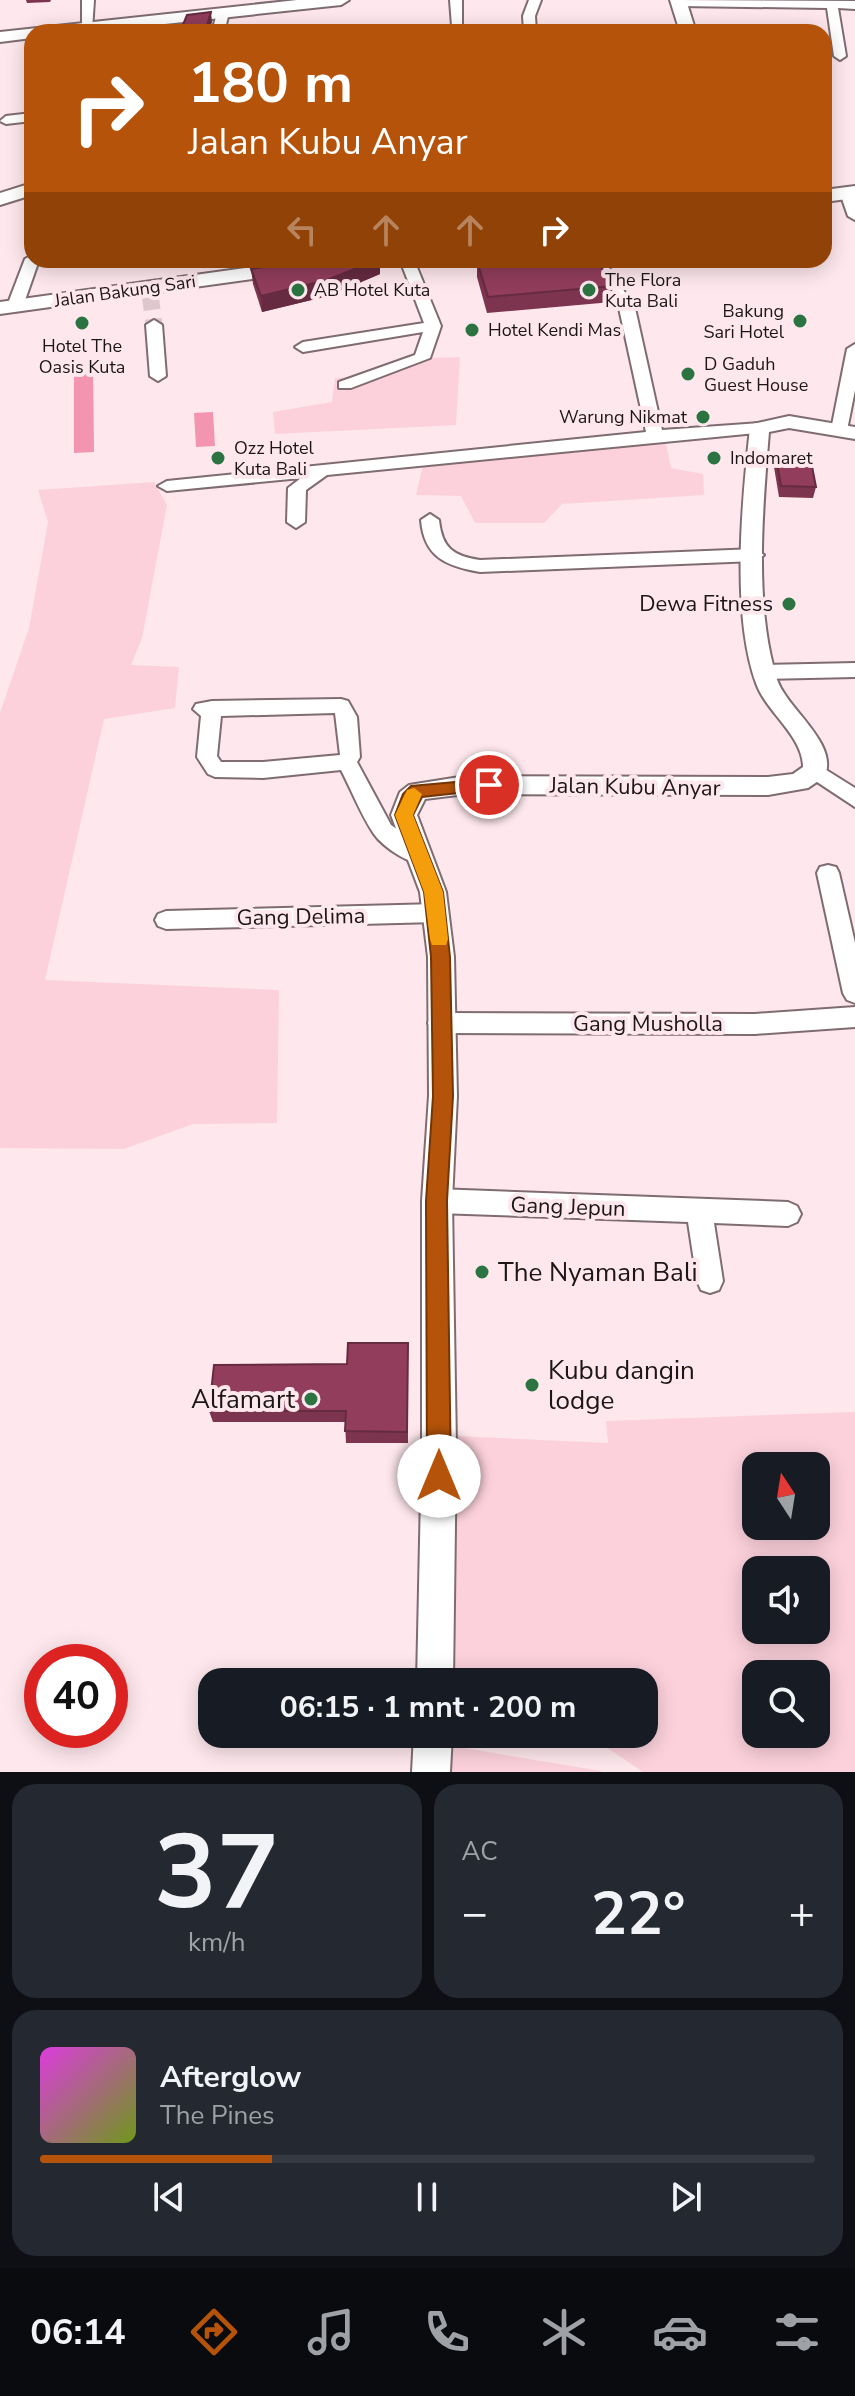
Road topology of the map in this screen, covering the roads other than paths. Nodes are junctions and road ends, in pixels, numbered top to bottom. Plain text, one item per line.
1 (88, 0) edge
2 (341, 0) edge
3 (456, 0) edge
4 (535, 0) edge
5 (678, 1) edge
6 (299, 2) edge
7 (832, 5) junction
8 (855, 5) edge
9 (223, 13) junction
10 (88, 24) edge
11 (117, 24) edge
12 (220, 24) edge
13 (458, 24) edge
14 (529, 24) edge
15 (685, 24) edge
16 (24, 34) edge
17 (0, 37) edge
18 (840, 56) dead end
19 (24, 118) edge
20 (6, 120) dead end
21 (24, 192) edge
22 (851, 192) edge
23 (0, 199) edge
24 (855, 216) edge
25 (28, 268) edge
26 (293, 268) edge
27 (410, 268) edge
28 (602, 268) edge
29 (8, 307) edge
30 (154, 325) tunnel mouth
31 (433, 326) junction
32 (303, 347) dead end
33 (855, 349) edge
34 (158, 376) dead end
35 (345, 385) dead end
36 (760, 428) junction
37 (847, 431) edge
38 (655, 436) junction
39 (324, 472) junction
40 (167, 486) dead end
41 (430, 520) dead end
42 (296, 522) dead end
43 (755, 555) junction
44 (855, 670) edge
45 (763, 672) junction
46 (347, 762) junction
47 (815, 771) junction
48 (855, 799) edge
49 (421, 857) junction
50 (828, 873) dead end
51 (437, 913) junction
52 (166, 920) dead end
53 (855, 993) edge
54 (855, 1017) edge
55 (440, 1023) junction
56 (437, 1201) junction
57 (699, 1211) junction
58 (788, 1214) dead end
59 (710, 1281) dead end
60 (435, 1668) edge
61 (432, 1748) edge
62 (431, 1772) edge

1 - 10 street
2 - 6 main road
3 - 13 street
4 - 14 street
5 - 7 street
5 - 15 main road
6 - 9 main road
7 - 8 street
7 - 18 street
9 - 11 main road
9 - 12 street
16 - 17 main road
19 - 20 street
21 - 23 main road
22 - 24 street
25 - 29 street
26 - 29 main road, Jalan Bakung Sari
27 - 31 street
28 - 38 street
30 - 34 street
31 - 32 street
31 - 35 street
33 - 37 street
36 - 37 street
36 - 38 street
36 - 43 street
38 - 39 street
39 - 40 street
39 - 42 street
41 - 43 street
43 - 45 street
44 - 45 street
45 - 47 street
46 - 46 street
46 - 49 street
47 - 48 street
47 - 49 street, Jalan Kubu Anyar
49 - 51 street, Jalan Kubu Anyar
50 - 53 street
51 - 52 street, Gang Delima
51 - 55 street, Jalan Kubu Anyar
54 - 55 street, Gang Musholla
55 - 56 street, Jalan Kubu Anyar
56 - 57 street, Gang Jepun
56 - 60 street, Jalan Kubu Anyar
57 - 58 street, Gang Jepun
57 - 59 street
61 - 62 street

